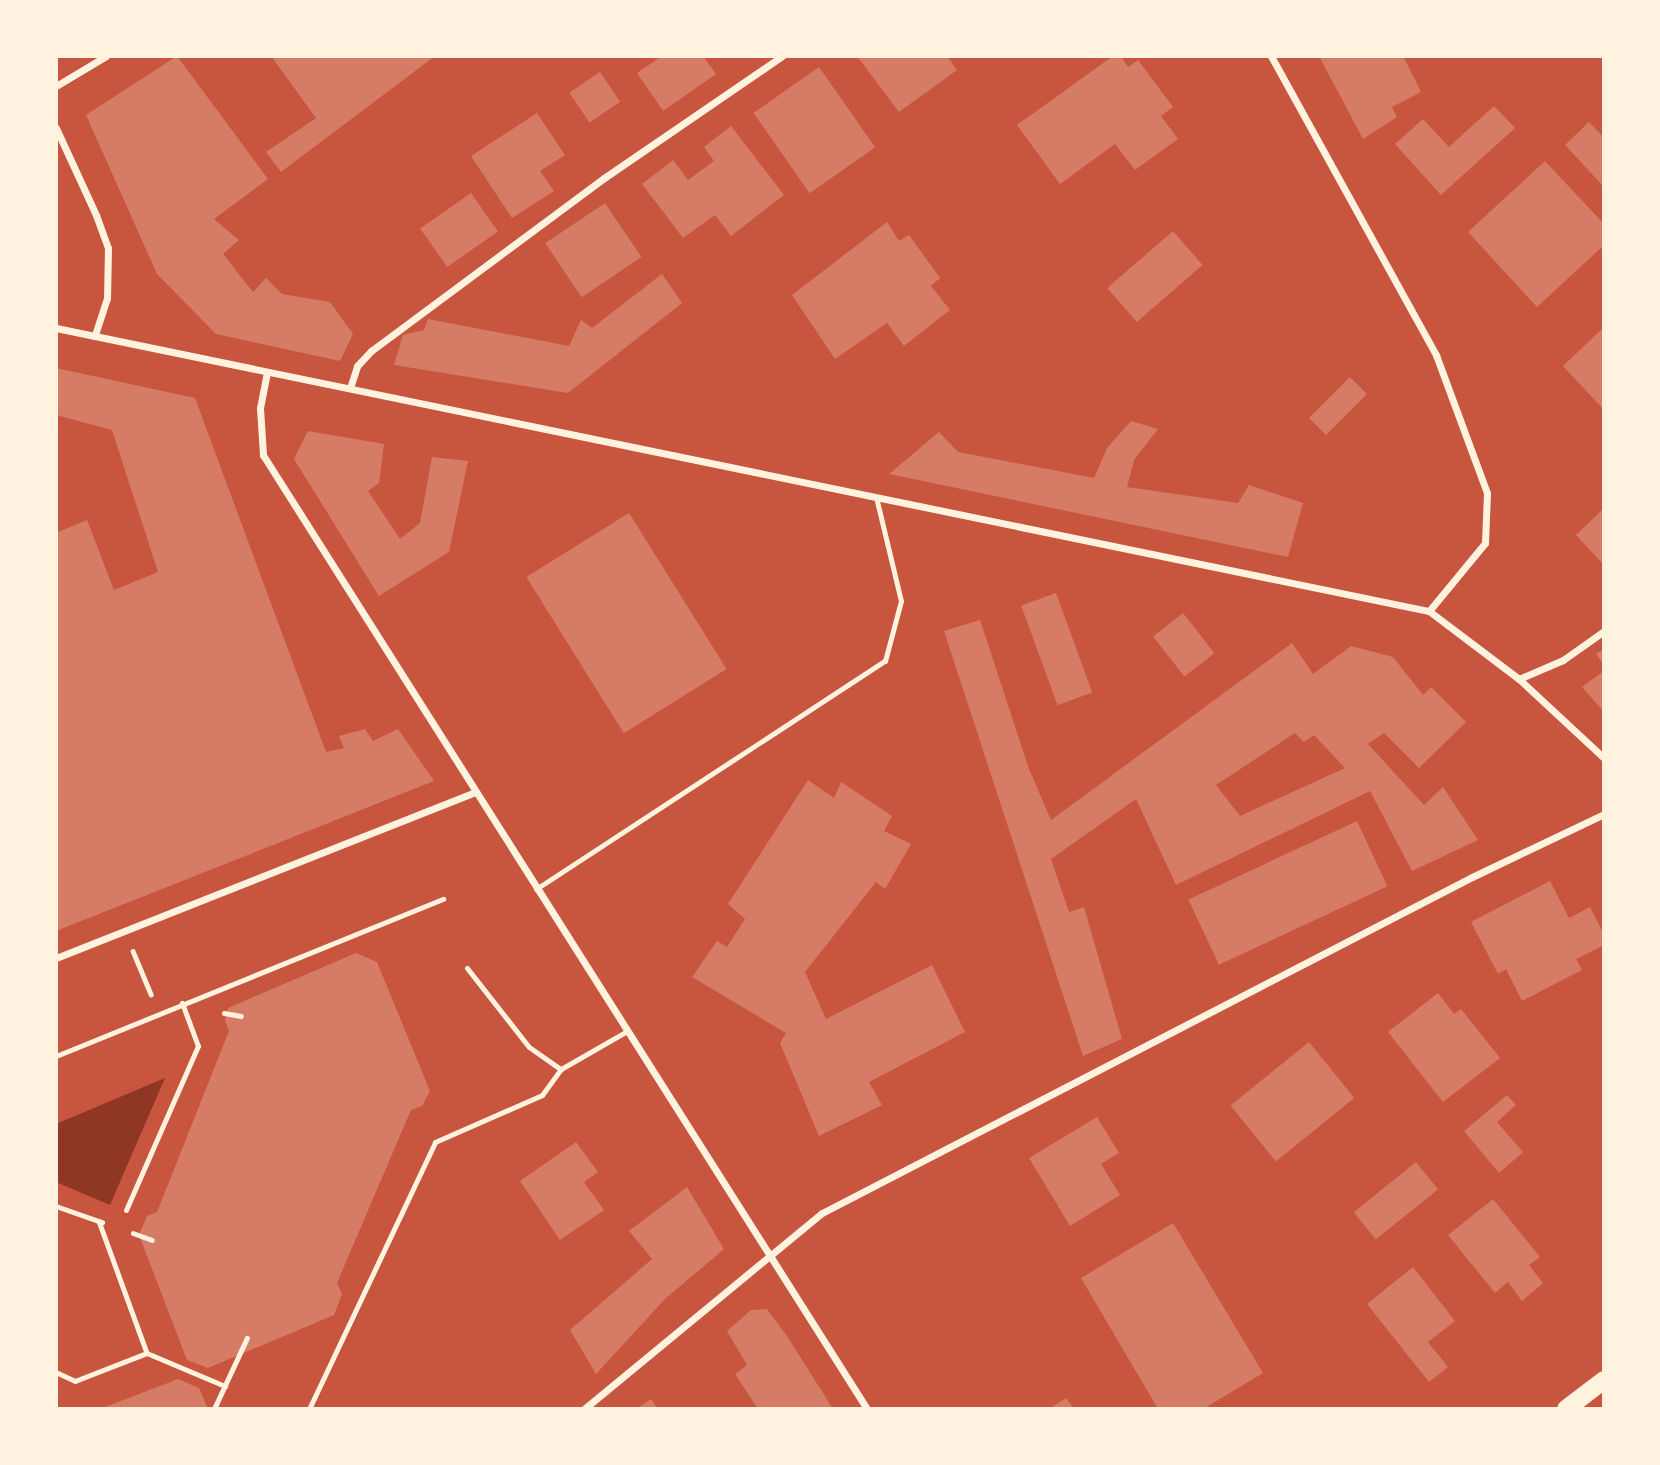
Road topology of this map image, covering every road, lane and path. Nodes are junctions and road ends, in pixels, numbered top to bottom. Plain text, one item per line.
1 (106, 56) edge
2 (782, 56) edge
3 (1271, 56) edge
4 (56, 86) edge
5 (56, 128) edge
6 (56, 328) edge
7 (96, 337) junction
8 (267, 372) junction
9 (350, 388) junction
10 (876, 497) junction
11 (1429, 611) junction
12 (1604, 631) edge
13 (1518, 679) junction
14 (1604, 758) edge
15 (475, 792) junction
16 (1604, 814) edge
17 (536, 889) junction
18 (443, 899) dead end
19 (56, 958) edge
20 (139, 964) dead end
21 (467, 968) dead end
22 (144, 977) dead end
23 (182, 1003) junction
24 (627, 1031) junction
25 (56, 1056) edge
26 (561, 1069) junction
27 (127, 1210) dead end
28 (99, 1221) dead end
29 (769, 1255) junction
30 (247, 1338) dead end
31 (147, 1353) junction
32 (56, 1372) edge
33 (1604, 1380) edge
34 (225, 1386) junction
35 (214, 1409) edge
36 (309, 1409) edge
37 (584, 1409) edge
38 (867, 1409) edge
39 (1566, 1409) edge

1 - 4 street
2 - 9 street
3 - 11 street
5 - 7 street
6 - 7 street
7 - 8 street
8 - 9 street
8 - 15 street
9 - 10 street
10 - 11 street
10 - 17 lane
11 - 13 street
12 - 13 street
13 - 14 street
15 - 17 street
15 - 19 street
16 - 29 street
17 - 24 street
18 - 23 lane
20 - 22 path
21 - 26 lane
23 - 25 lane
23 - 27 lane
24 - 26 lane
24 - 29 street
26 - 36 lane
28 - 31 path
29 - 37 street
29 - 38 street
30 - 34 path
31 - 32 path
31 - 34 path
33 - 39 main road
34 - 35 path

